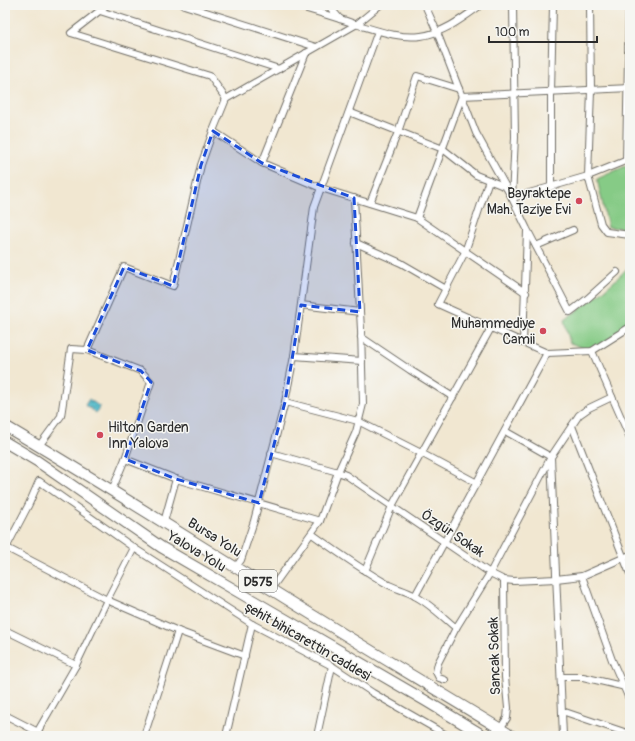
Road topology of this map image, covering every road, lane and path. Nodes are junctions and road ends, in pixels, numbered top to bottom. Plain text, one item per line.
1 (107, 5) edge
2 (184, 5) edge
3 (294, 5) edge
4 (328, 5) edge
5 (380, 5) edge
6 (425, 5) edge
7 (481, 5) edge
8 (514, 5) edge
9 (553, 5) edge
10 (590, 5) edge
11 (629, 5) edge
12 (100, 11) junction
13 (340, 19) junction
14 (357, 24) junction
15 (378, 30) junction
16 (437, 32) junction
17 (316, 47) junction
18 (306, 53) junction
19 (279, 69) junction
20 (459, 88) junction
21 (629, 88) edge
22 (591, 90) junction
23 (551, 92) junction
24 (515, 94) junction
25 (462, 96) junction
26 (226, 99) junction
27 (349, 112) junction
28 (213, 131) junction
29 (398, 132) junction
30 (443, 149) junction
31 (628, 160) edge
32 (262, 163) junction
33 (588, 176) junction
34 (489, 180) junction
35 (551, 186) junction
36 (506, 187) junction
37 (321, 188) junction
38 (354, 198) junction
39 (512, 198) junction
40 (370, 203) junction
41 (417, 218) junction
42 (527, 229) junction
43 (573, 230) dead end
44 (630, 235) edge
45 (356, 242) junction
46 (536, 246) junction
47 (465, 252) junction
48 (617, 272) dead end
49 (446, 289) junction
50 (526, 293) junction
51 (301, 305) junction
52 (360, 312) junction
53 (491, 328) junction
54 (629, 329) edge
55 (361, 337) junction
56 (523, 343) junction
57 (87, 350) junction
58 (592, 351) junction
59 (547, 353) junction
60 (294, 356) junction
61 (362, 361) junction
62 (453, 396) junction
63 (612, 397) junction
64 (285, 402) junction
65 (358, 421) junction
66 (5, 426) edge
67 (572, 426) junction
68 (505, 431) junction
69 (630, 438) edge
70 (5, 442) edge
71 (39, 446) junction
72 (271, 453) junction
73 (421, 453) junction
74 (551, 457) junction
75 (125, 459) junction
76 (338, 472) junction
77 (176, 479) junction
78 (477, 483) junction
79 (112, 490) junction
80 (259, 503) junction
81 (392, 506) junction
82 (320, 521) junction
83 (164, 522) junction
84 (312, 534) junction
85 (445, 541) junction
86 (5, 548) edge
87 (134, 548) junction
88 (630, 555) edge
89 (624, 558) junction
90 (236, 567) junction
91 (365, 571) junction
92 (490, 573) junction
93 (630, 574) edge
94 (582, 576) junction
95 (556, 579) junction
96 (504, 580) junction
97 (270, 589) junction
98 (415, 596) junction
99 (107, 600) junction
100 (252, 624) junction
101 (456, 628) junction
102 (5, 630) edge
103 (178, 631) junction
104 (245, 656) junction
105 (76, 665) junction
106 (332, 666) junction
107 (561, 677) junction
108 (445, 680) dead end
109 (627, 687) edge
110 (630, 701) edge
111 (562, 711) junction
112 (5, 715) edge
113 (500, 729) junction
114 (440, 734) edge
115 (630, 734) edge
116 (38, 735) edge
117 (144, 736) edge
118 (226, 736) edge
119 (317, 736) edge
120 (448, 736) edge
121 (484, 736) edge
122 (512, 736) edge
123 (563, 736) edge

1 - 12 street
2 - 17 street
3 - 13 street
4 - 13 street
5 - 14 street
6 - 16 street
7 - 16 street
8 - 24 street
9 - 23 street
10 - 22 street
11 - 21 street
12 - 19 street
12 - 26 street
13 - 14 street
14 - 15 street
14 - 17 street
15 - 16 street
15 - 27 street
16 - 20 street
17 - 18 street
18 - 19 street
18 - 32 street
19 - 26 street
20 - 25 street
20 - 29 street
21 - 22 street
21 - 31 street
22 - 23 street
22 - 33 street
23 - 24 street
23 - 35 street
24 - 25 street
24 - 39 street
25 - 30 street
25 - 36 street
26 - 28 street
27 - 29 street
27 - 37 street
28 - 32 street
28 - 57 street
29 - 30 street
29 - 40 street
30 - 34 street
30 - 41 street
31 - 33 street
32 - 37 street
33 - 35 street
33 - 44 street
34 - 36 street
34 - 47 street
35 - 39 street
36 - 39 street
37 - 38 street
37 - 51 street
38 - 40 street
38 - 45 street
39 - 42 street
40 - 41 street
41 - 47 street
42 - 46 street
42 - 50 street
43 - 46 street
45 - 49 street
45 - 52 street
46 - 48 street
47 - 49 street
47 - 50 street
49 - 53 street
50 - 56 street
51 - 52 street
51 - 60 street
52 - 55 street
53 - 56 street
53 - 62 street
54 - 58 street
55 - 61 street
55 - 62 street
56 - 59 street
57 - 71 street
57 - 75 street
58 - 59 street
58 - 63 street
59 - 68 street
60 - 61 street
60 - 64 street
61 - 65 street
62 - 73 street
63 - 67 street
63 - 69 street
64 - 65 street
64 - 72 street
65 - 73 street
65 - 76 street
66 - 71 highway, Bursa Yolu / D575
67 - 74 street
67 - 89 street
68 - 74 street
68 - 78 street
70 - 121 highway, Yalova Yolu / D575
71 - 79 highway, Bursa Yolu / D575
72 - 76 street, Özgür Sokak
72 - 80 street
73 - 78 street
73 - 81 street
74 - 92 street
74 - 95 street
75 - 77 street
75 - 79 street
76 - 81 street, Özgür Sokak
76 - 82 street
77 - 80 street
77 - 83 street
78 - 85 street
79 - 83 highway, Bursa Yolu / D575
80 - 82 street
80 - 90 street
81 - 85 street, Özgür Sokak
81 - 91 street
82 - 84 street
83 - 90 highway, Bursa Yolu / D575
84 - 91 street
84 - 97 street
85 - 92 street, Özgür Sokak
85 - 98 street
86 - 87 street, şehit bihicarettin caddesi
86 - 99 street
87 - 99 street
87 - 100 street, şehit bihicarettin caddesi
88 - 89 street, Özgür Sokak
89 - 93 street
89 - 94 street, Özgür Sokak
90 - 97 highway, Bursa Yolu / D575
91 - 98 street
92 - 96 street, Özgür Sokak
92 - 101 street
94 - 95 street, Özgür Sokak
94 - 109 street
95 - 96 street, Özgür Sokak
95 - 107 street
96 - 113 street, Sancak Sokak
97 - 113 highway, Bursa Yolu / D575
98 - 101 street
99 - 103 street
99 - 105 street
100 - 104 street
100 - 106 street, şehit bihicarettin caddesi
101 - 108 street
102 - 105 street
103 - 104 street
103 - 117 street
104 - 118 street
105 - 116 street
106 - 114 street, şehit bihicarettin caddesi
106 - 119 street
107 - 109 street
107 - 111 street
109 - 110 street
111 - 115 street
111 - 123 street
112 - 116 street
113 - 122 highway, Bursa Yolu / D575
114 - 120 street, şehit bihicarettin caddesi

